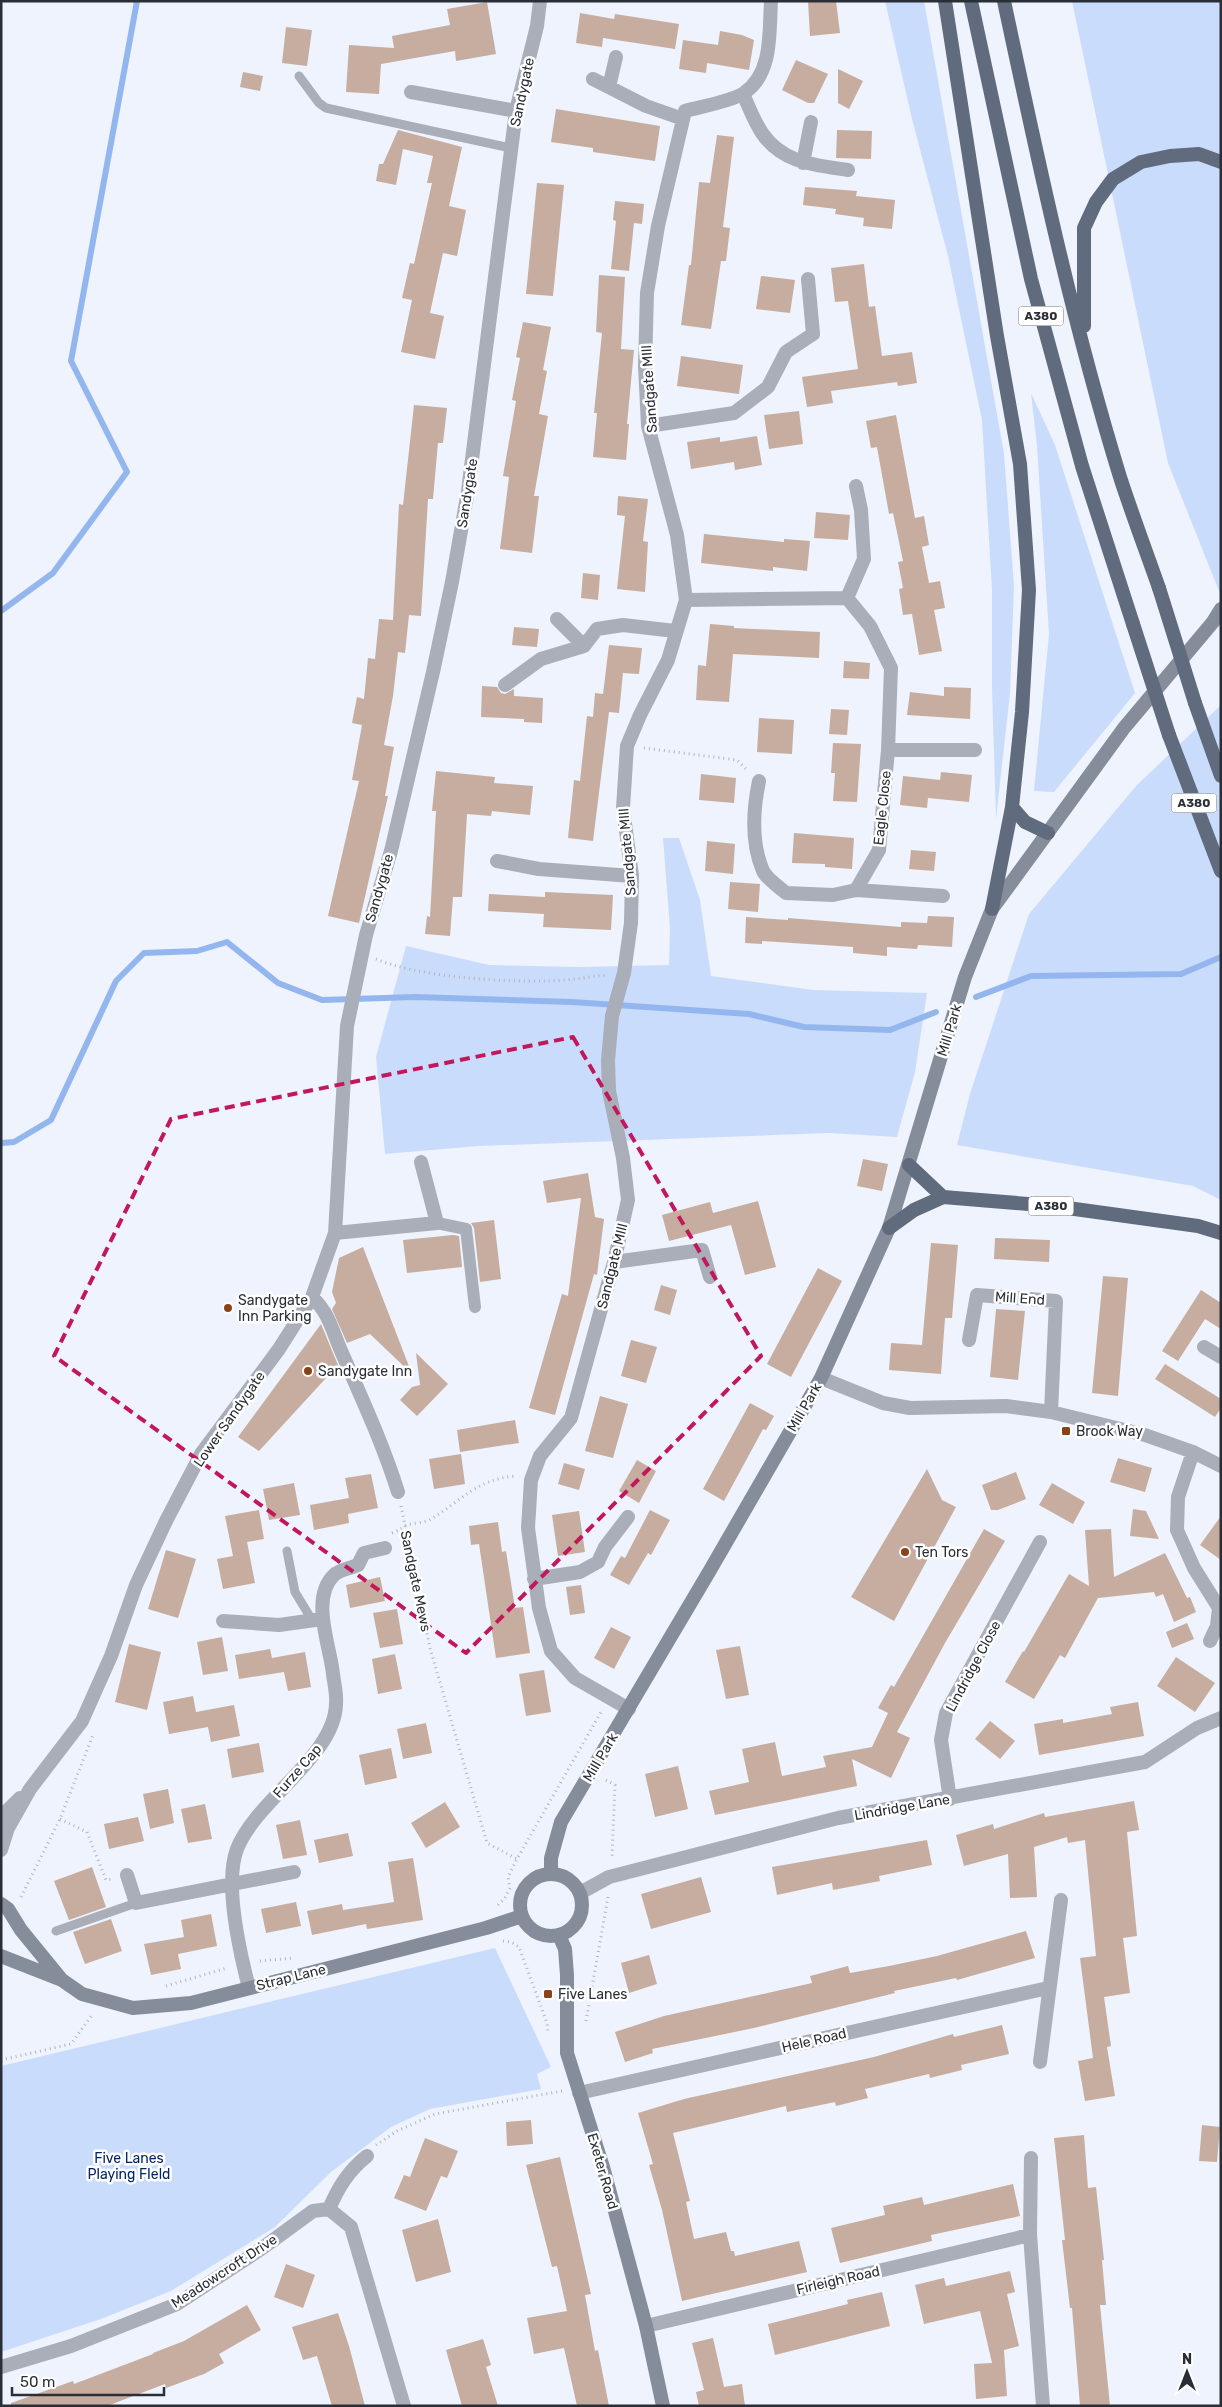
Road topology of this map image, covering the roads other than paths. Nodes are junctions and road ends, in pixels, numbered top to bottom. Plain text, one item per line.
1 (540, 1) edge
2 (771, 1) edge
3 (945, 1) edge
4 (971, 1) edge
5 (1004, 1) edge
6 (616, 58) dead end
7 (299, 76) dead end
8 (593, 79) dead end
9 (609, 87) junction
10 (411, 92) dead end
11 (743, 94) junction
12 (516, 111) junction
13 (683, 119) junction
14 (811, 122) dead end
15 (511, 148) junction
16 (1221, 162) edge
17 (803, 163) junction
18 (848, 170) dead end
19 (808, 279) dead end
20 (1084, 349) junction
21 (648, 426) junction
22 (856, 486) dead end
23 (847, 598) junction
24 (686, 600) junction
25 (1221, 609) edge
26 (557, 619) dead end
27 (675, 631) junction
28 (584, 646) junction
29 (505, 686) dead end
30 (888, 750) junction
31 (975, 750) dead end
32 (1221, 776) edge
33 (759, 781) road end
34 (1012, 808) junction
35 (1048, 833) junction
36 (497, 861) dead end
37 (1221, 870) edge
38 (632, 876) junction
39 (856, 890) junction
40 (943, 896) dead end
41 (992, 909) junction
42 (347, 1026) joint
43 (420, 1162) dead end
44 (909, 1165) junction
45 (943, 1197) junction
46 (437, 1223) junction
47 (889, 1228) junction
48 (335, 1233) junction
49 (1221, 1233) edge
50 (614, 1262) junction
51 (710, 1277) dead end
52 (312, 1297) junction
53 (475, 1307) dead end
54 (970, 1340) dead end
55 (1204, 1347) dead end
56 (1221, 1357) edge
57 (820, 1378) junction
58 (1051, 1412) junction
59 (1193, 1452) junction
60 (1221, 1466) edge
61 (398, 1492) road end
62 (628, 1517) dead end
63 (1040, 1542) dead end
64 (385, 1548) dead end
65 (287, 1551) dead end
66 (534, 1579) junction
67 (1220, 1609) edge
68 (317, 1620) junction
69 (223, 1621) dead end
70 (1210, 1641) dead end
71 (629, 1709) junction
72 (1221, 1718) edge
73 (30, 1789) junction
74 (950, 1799) junction
75 (1, 1818) edge
76 (1, 1850) edge
77 (294, 1872) dead end
78 (551, 1874) junction
79 (127, 1875) road end
80 (231, 1884) junction
81 (580, 1893) junction
82 (1061, 1900) dead end
83 (136, 1903) junction
84 (1, 1904) edge
85 (522, 1916) junction
86 (56, 1931) dead end
87 (559, 1935) junction
88 (1, 1956) edge
89 (62, 1980) junction
90 (249, 1988) junction
91 (1048, 1988) junction
92 (1040, 2062) dead end
93 (579, 2093) junction
94 (366, 2156) road end
95 (1031, 2158) dead end
96 (328, 2209) junction
97 (1030, 2235) junction
98 (646, 2326) junction
99 (1, 2367) edge
100 (404, 2406) edge
101 (663, 2406) edge
102 (1042, 2406) edge

1 - 12 street, Sandygate
2 - 11 street
3 - 34 highway
4 - 37 highway, A380, bridge
5 - 20 highway, A380
6 - 9 street
7 - 15 lane
8 - 9 street
9 - 13 street
10 - 12 street
11 - 13 street
11 - 17 street
12 - 15 street, Sandygate
13 - 21 street, Sandgate MIll
14 - 17 street
15 - 42 street, Sandygate
16 - 20 highway
17 - 18 street
19 - 21 street
20 - 32 highway, A380, bridge
21 - 24 street, Sandgate MIll
22 - 23 street
23 - 24 street
23 - 30 street, Eagle Close
24 - 27 street, Sandgate MIll
25 - 35 main road, Mill Park
26 - 28 street
27 - 28 street
27 - 38 street, Sandgate MIll
28 - 29 street
30 - 31 street
30 - 39 street, Eagle Close
33 - 39 street
34 - 35 highway
34 - 41 highway
35 - 41 main road, Mill Park
36 - 38 street
38 - 50 street, Sandgate MIll
39 - 40 street
41 - 44 main road, Mill Park
42 - 48 street, Lower Sandygate
43 - 46 street
44 - 45 highway
44 - 47 main road, Mill Park
45 - 47 highway, A380
45 - 49 highway, A380
46 - 48 street
46 - 53 street
47 - 57 main road, Mill Park
48 - 52 street, Lower Sandygate
50 - 51 street
50 - 66 street, Sandgate MIll
52 - 61 street
52 - 73 street, Lower Sandygate
54 - 58 street, Mill End
55 - 56 street
57 - 58 street
57 - 71 main road, Mill Park
58 - 59 street
59 - 60 street
59 - 67 street
62 - 66 street
63 - 74 street, Lindridge Close
64 - 68 street, Furze Cap
65 - 68 lane
66 - 71 street, Sandgate MIll
67 - 70 street
68 - 69 street
68 - 80 street, Furze Cap
71 - 78 main road, Mill Park
72 - 74 street, Lindridge Lane
73 - 75 street, Lower Sandygate
73 - 76 street, Lower Sandygate
74 - 81 street, Lindridge Lane
77 - 80 street
78 - 81 main road
78 - 85 main road
79 - 83 street
80 - 83 street
80 - 90 street, Furze Cap
81 - 87 main road
82 - 91 street
83 - 86 lane
84 - 89 main road, Strap Lane
85 - 87 main road
85 - 90 main road, Strap Lane
87 - 93 main road, Exeter Road
88 - 89 main road, Strap Lane
89 - 90 main road, Strap Lane
91 - 92 street
91 - 93 street, Hele Road
93 - 98 main road, Exeter Road
94 - 96 street
95 - 97 street
96 - 99 street, Meadowcroft Drive
96 - 100 street
97 - 98 street, Firleigh Road
97 - 102 street
98 - 101 main road, Exeter Road

